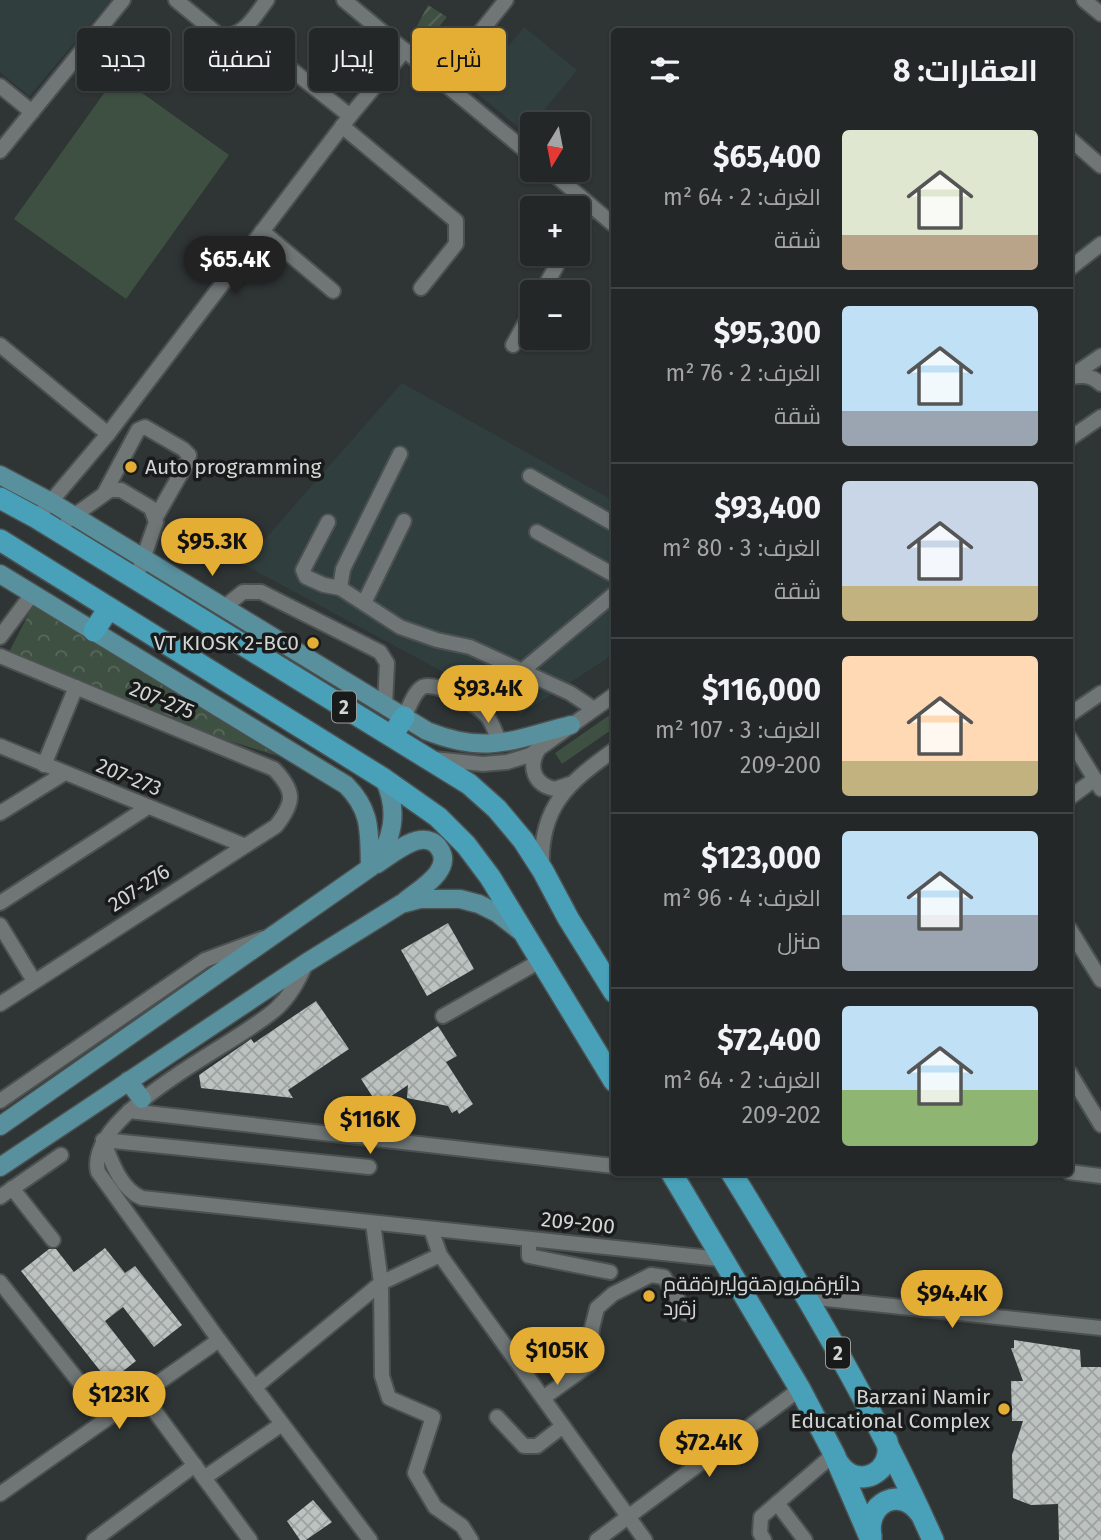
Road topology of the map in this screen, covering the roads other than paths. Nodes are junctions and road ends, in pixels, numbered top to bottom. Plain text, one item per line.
1 (123, 0) edge
2 (176, 0) edge
3 (267, 0) edge
4 (344, 0) edge
5 (506, 0) edge
6 (1084, 0) edge
7 (1101, 14) edge
8 (210, 28) edge
9 (245, 28) edge
10 (484, 28) edge
11 (405, 50) junction
12 (412, 56) edge
13 (295, 76) edge
14 (0, 86) edge
15 (455, 91) edge
16 (32, 112) junction
17 (346, 121) junction
18 (1073, 142) edge
19 (520, 146) edge
20 (0, 150) edge
21 (1101, 166) edge
22 (563, 182) edge
23 (579, 196) edge
24 (590, 205) edge
25 (611, 222) edge
26 (262, 231) junction
27 (1101, 244) edge
28 (1073, 266) edge
29 (421, 288) dead end
30 (333, 291) dead end
31 (520, 332) edge
32 (0, 345) edge
33 (513, 345) dead end
34 (1101, 356) edge
35 (1073, 375) edge
36 (1073, 377) edge
37 (1101, 384) edge
38 (124, 413) junction
39 (1101, 417) edge
40 (142, 427) junction
41 (108, 434) junction
42 (1073, 436) edge
43 (400, 454) dead end
44 (0, 475) edge
45 (530, 476) dead end
46 (105, 492) junction
47 (0, 498) edge
48 (44, 510) junction
49 (74, 516) junction
50 (156, 517) junction
51 (404, 521) dead end
52 (328, 522) dead end
53 (611, 522) edge
54 (57, 530) junction
55 (537, 532) dead end
56 (0, 540) edge
57 (140, 569) junction
58 (611, 573) edge
59 (0, 574) edge
60 (340, 588) junction
61 (33, 593) junction
62 (611, 597) edge
63 (364, 603) junction
64 (109, 608) junction
65 (223, 608) junction
66 (94, 631) junction
67 (0, 637) edge
68 (0, 656) edge
69 (522, 671) junction
70 (76, 687) junction
71 (1101, 693) edge
72 (611, 697) edge
73 (385, 705) junction
74 (594, 709) junction
75 (1073, 712) edge
76 (404, 717) junction
77 (571, 725) junction
78 (392, 736) junction
79 (500, 743) junction
80 (1073, 743) edge
81 (0, 747) edge
82 (538, 750) junction
83 (611, 752) edge
84 (431, 759) junction
85 (44, 765) junction
86 (63, 774) junction
87 (384, 779) junction
88 (570, 784) junction
89 (1098, 784) edge
90 (1073, 796) edge
91 (291, 799) joint
92 (148, 807) junction
93 (0, 813) edge
94 (243, 845) junction
95 (370, 867) junction
96 (542, 871) junction
97 (0, 904) edge
98 (401, 904) junction
99 (0, 925) edge
100 (1073, 934) edge
101 (276, 935) junction
102 (527, 939) junction
103 (540, 961) junction
104 (306, 962) junction
105 (1101, 980) edge
106 (34, 981) junction
107 (611, 984) edge
108 (0, 1004) edge
109 (443, 1016) dead end
110 (611, 1076) edge
111 (1073, 1079) edge
112 (128, 1081) junction
113 (0, 1101) edge
114 (136, 1105) junction
115 (1101, 1125) edge
116 (0, 1126) edge
117 (103, 1140) junction
118 (61, 1155) dead end
119 (611, 1166) edge
120 (0, 1167) edge
121 (369, 1167) dead end
122 (1073, 1172) edge
123 (673, 1176) edge
124 (733, 1176) edge
125 (1101, 1176) edge
126 (6, 1193) edge
127 (373, 1223) junction
128 (431, 1229) junction
129 (529, 1239) junction
130 (53, 1240) dead end
131 (440, 1255) junction
132 (720, 1259) junction
133 (610, 1272) dead end
134 (0, 1282) edge
135 (381, 1283) junction
136 (807, 1297) junction
137 (686, 1313) dead end
138 (1101, 1328) edge
139 (219, 1340) junction
140 (254, 1388) junction
141 (800, 1389) junction
142 (142, 1394) junction
143 (543, 1398) junction
144 (99, 1408) dead end
145 (497, 1417) dead end
146 (282, 1424) junction
147 (563, 1426) junction
148 (886, 1439) junction
149 (836, 1458) junction
150 (195, 1465) junction
151 (204, 1478) junction
152 (0, 1494) edge
153 (777, 1503) junction
154 (628, 1517) junction
155 (923, 1518) junction
156 (94, 1540) edge
157 (250, 1540) edge
158 (370, 1540) edge
159 (471, 1540) edge
160 (597, 1540) edge
161 (645, 1540) edge
162 (764, 1540) edge
163 (805, 1540) edge
164 (871, 1540) edge
165 (933, 1540) edge

1 - 16 street
2 - 8 street
3 - 9 street
4 - 11 street
5 - 10 street
6 - 7 street
11 - 12 street
11 - 17 street
13 - 17 street
14 - 16 street
15 - 19 street
16 - 20 street
17 - 26 street
17 - 29 street
18 - 21 street
22 - 23 street
24 - 25 street
26 - 30 street
26 - 38 street
27 - 28 street
31 - 33 street
32 - 41 street
34 - 35 street
36 - 37 street
38 - 40 street
38 - 41 street
39 - 42 street
40 - 46 street
40 - 50 street
41 - 48 street
43 - 60 street
44 - 48 main road
45 - 53 street
46 - 49 street
46 - 50 street
47 - 48 highway, 2
48 - 49 main road
48 - 54 highway, 2
49 - 54 street
49 - 57 main road
50 - 57 street
51 - 63 street
52 - 60 street
54 - 57 highway, 2
55 - 58 street
56 - 64 highway, 2
57 - 65 main road
57 - 78 highway, 2
59 - 61 main road
60 - 63 street
61 - 66 main road
61 - 67 street
62 - 69 street
63 - 69 street
64 - 66 highway
64 - 87 highway, 2
65 - 73 main road
65 - 73 street
66 - 95 main road
68 - 70 street, 207-275
69 - 74 street
70 - 85 street
70 - 91 street, 207-275
71 - 75 street
72 - 74 street
73 - 76 main road
74 - 77 street
76 - 78 highway
76 - 79 main road
76 - 79 street
77 - 79 main road
77 - 82 street
78 - 84 highway, 2
80 - 89 street
81 - 85 street, 207-273
82 - 84 street
82 - 88 street
83 - 88 street
84 - 96 highway, 2
85 - 86 street, 207-273
86 - 92 street, 207-273
86 - 93 street
87 - 95 main road
87 - 102 highway, 2
88 - 96 street
89 - 90 street
91 - 94 street, 207-276
92 - 94 street, 207-273
92 - 97 street
94 - 106 street, 207-276
95 - 98 main road
95 - 101 main road
96 - 107 highway, 2
98 - 102 main road
98 - 104 main road
99 - 106 street
100 - 105 street
101 - 113 street
101 - 116 main road
102 - 103 highway, 2
103 - 109 street
103 - 110 highway, 2
104 - 112 main road
104 - 114 street
106 - 108 street, 207-276
111 - 115 street
112 - 114 main road
112 - 120 main road
114 - 117 street
114 - 119 street
117 - 121 street
117 - 127 street, 209-200
117 - 139 street
118 - 126 street
122 - 125 street
123 - 132 highway
124 - 136 highway, 2
126 - 130 street
127 - 128 street, 209-200
127 - 135 street
128 - 129 street, 209-200
128 - 131 street
129 - 132 street, 209-200
129 - 133 street
131 - 135 street
131 - 143 street
132 - 141 highway
134 - 144 street
135 - 140 street
135 - 159 street
136 - 138 street
136 - 148 highway, 2
137 - 143 street
139 - 140 street
139 - 142 street
140 - 146 street
141 - 149 highway
141 - 154 street
142 - 150 street
142 - 152 street
143 - 147 street
145 - 147 street
146 - 151 street
146 - 158 street
147 - 154 street
148 - 149 highway
148 - 155 highway, 2
149 - 153 street
149 - 164 highway
150 - 151 street
150 - 156 street
151 - 157 street
153 - 162 street
153 - 163 street
154 - 160 street
154 - 161 street
155 - 164 highway
155 - 165 highway, 2

